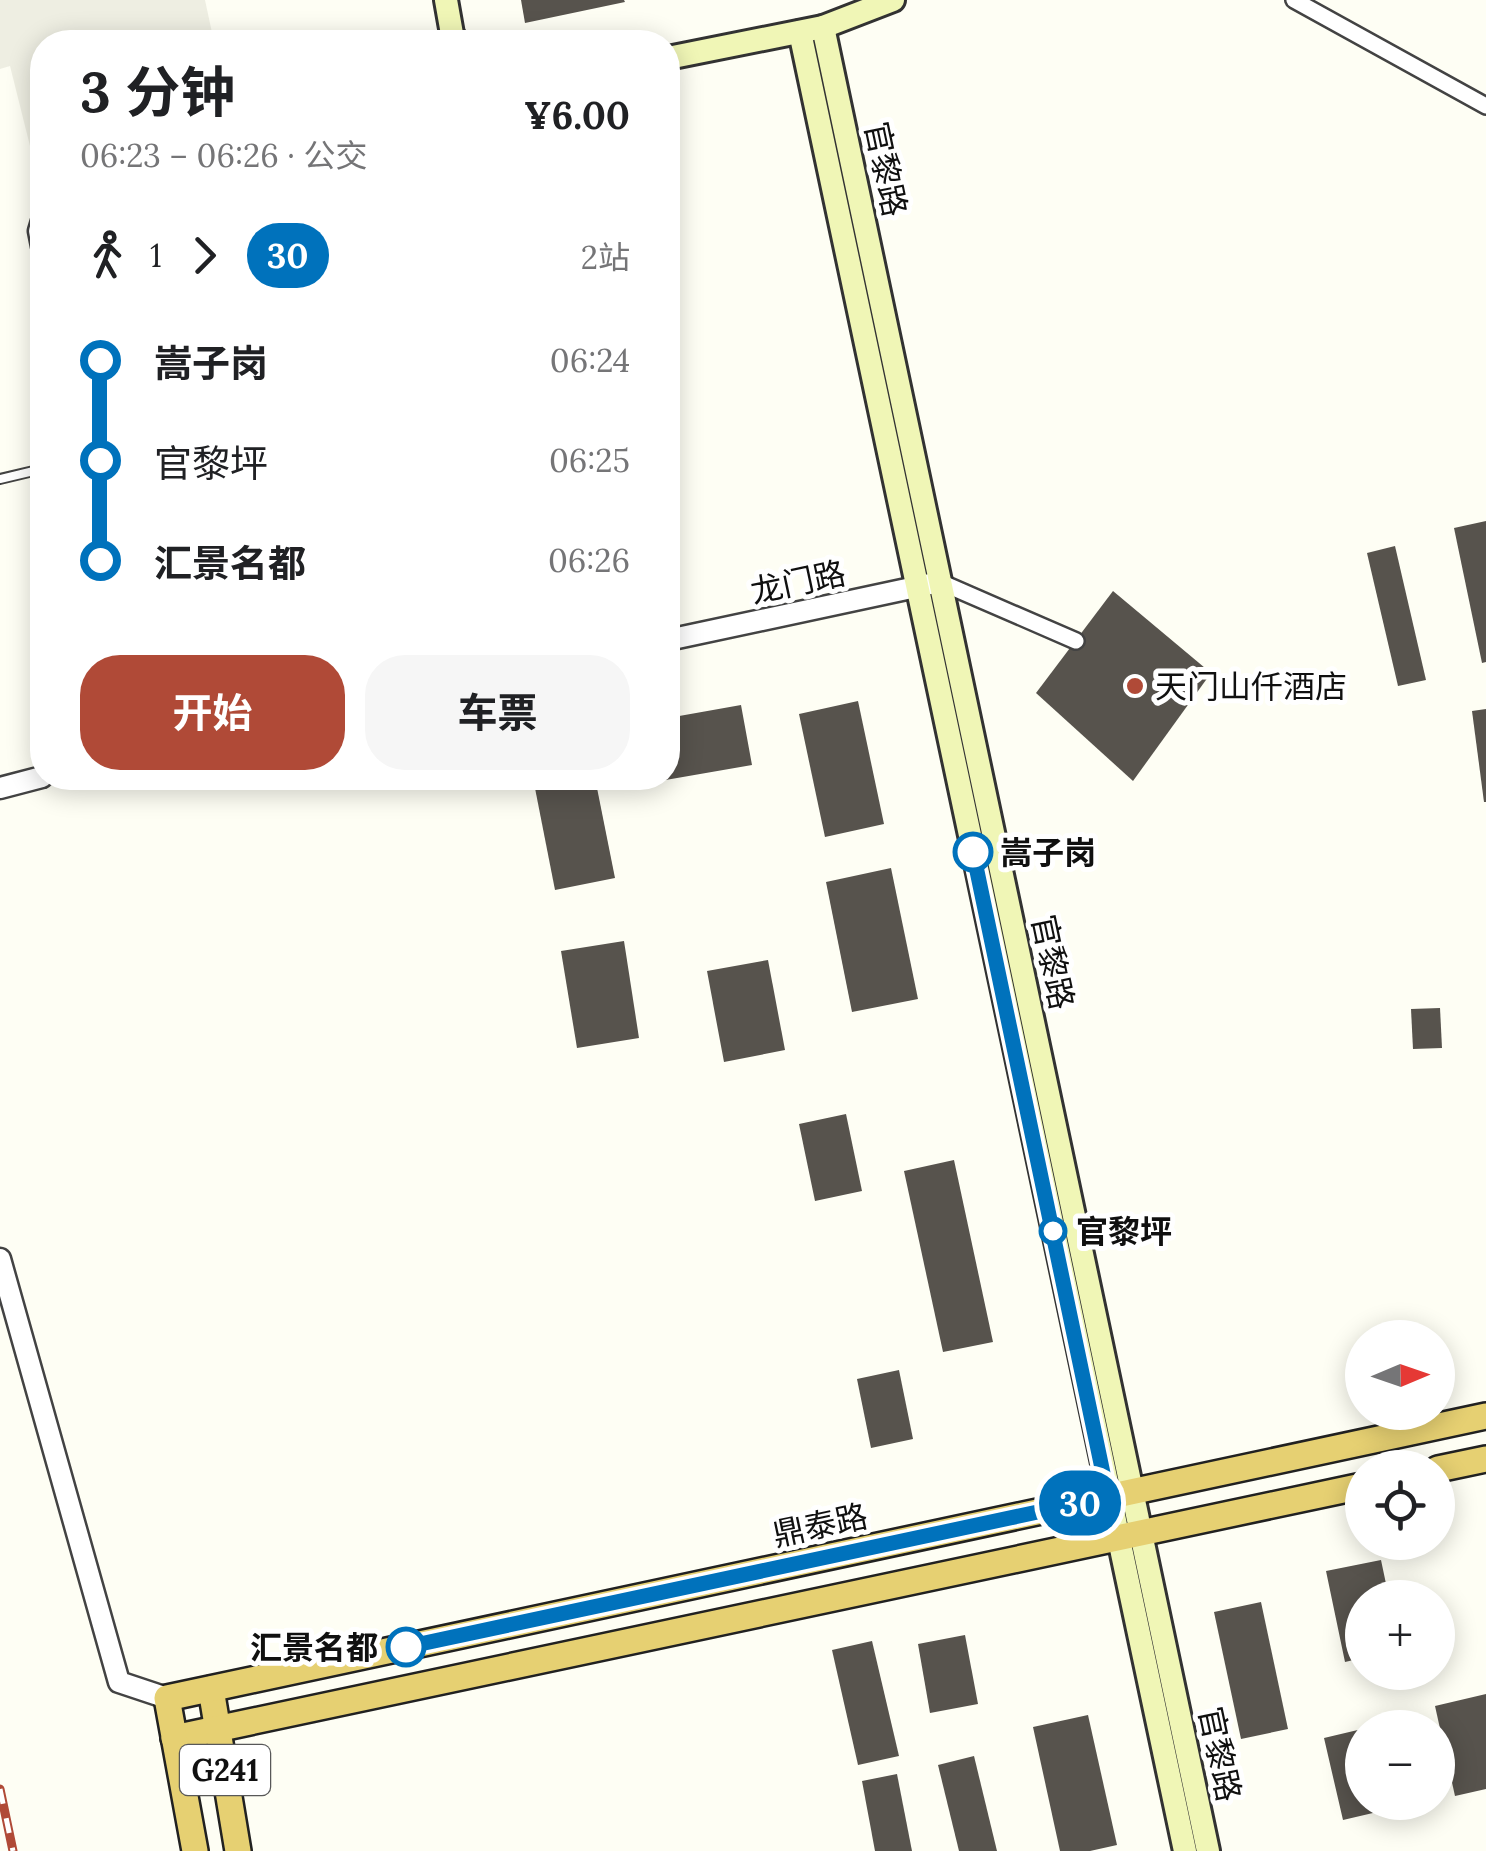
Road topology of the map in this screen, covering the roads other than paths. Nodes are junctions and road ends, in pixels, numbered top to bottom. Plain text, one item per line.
1 (446, 0) edge
2 (893, 0) edge
3 (1294, 0) edge
4 (811, 29) junction
5 (451, 30) edge
6 (680, 56) edge
7 (1486, 106) edge
8 (30, 472) edge
9 (0, 479) edge
10 (928, 585) junction
11 (680, 637) edge
12 (1076, 640) dead end
13 (30, 780) edge
14 (0, 788) edge
15 (0, 1260) edge
16 (1486, 1416) edge
17 (1486, 1459) edge
18 (1455, 1466) edge
19 (1345, 1490) edge
20 (1120, 1495) junction
21 (1129, 1537) junction
22 (212, 1689) junction
23 (167, 1698) junction
24 (219, 1728) junction
25 (174, 1738) junction
26 (195, 1851) edge
27 (238, 1851) edge
28 (1185, 1851) edge
29 (1208, 1851) edge

1 - 5 main road
2 - 4 main road
3 - 7 street
4 - 6 main road
4 - 10 main road, 官黎路
8 - 9 lane
10 - 11 street, 龙门路
10 - 12 street
10 - 20 main road, 官黎路
13 - 14 street
15 - 23 street
16 - 20 highway, 鼎泰路 / G241
17 - 18 highway
19 - 21 highway, G241
20 - 21 main road, 官黎路
20 - 22 highway, 鼎泰路 / G241
21 - 24 highway, G241
21 - 28 main road, 官黎路
21 - 29 main road, 官黎路
22 - 23 highway, 鼎泰路 / G241
22 - 24 highway, G241
23 - 25 highway, G241
24 - 25 highway, G241
24 - 27 highway, G241
25 - 26 highway, G241

